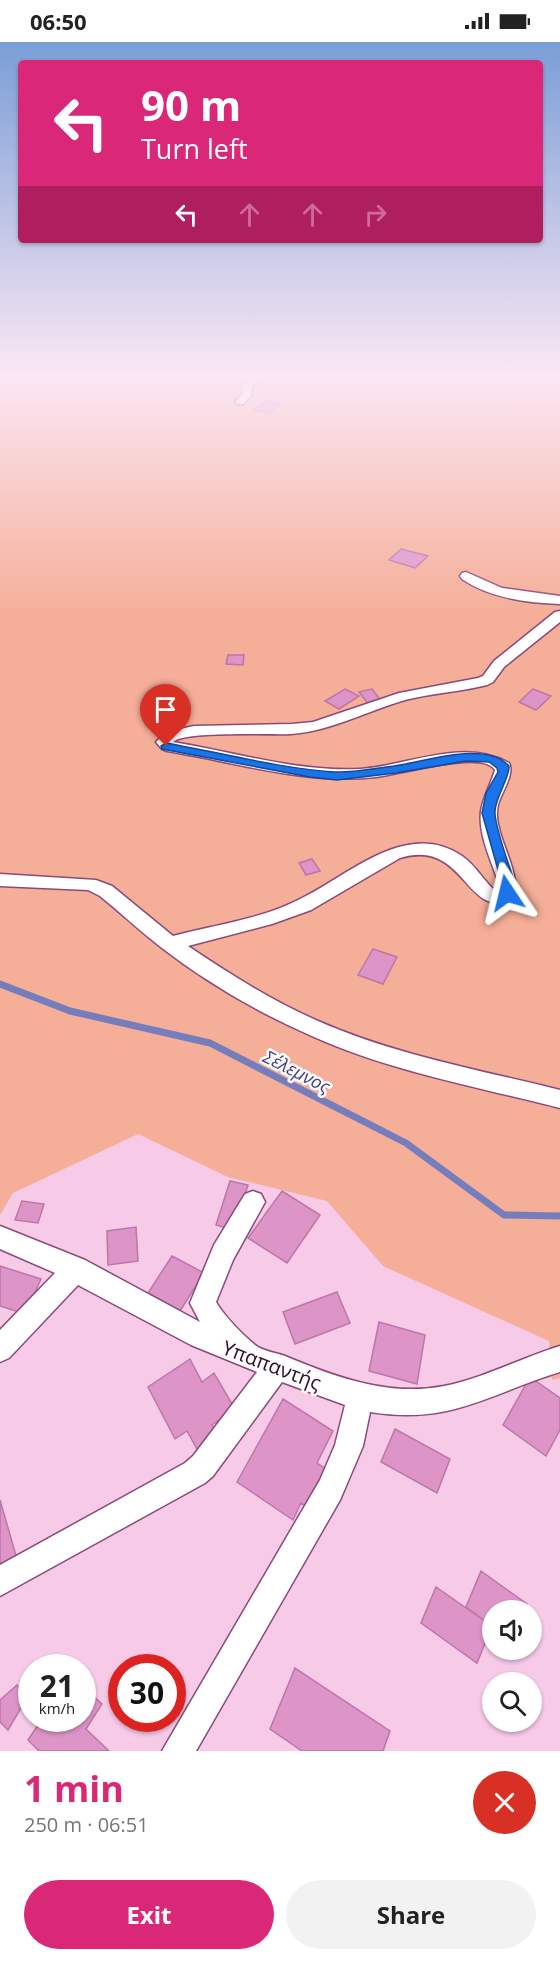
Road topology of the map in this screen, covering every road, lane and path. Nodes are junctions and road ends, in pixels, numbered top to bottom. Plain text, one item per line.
1 (466, 576) dead end
2 (560, 600) edge
3 (560, 615) edge
4 (0, 880) edge
5 (170, 944) junction
6 (560, 1099) edge
7 (253, 1202) dead end
8 (0, 1237) edge
9 (76, 1269) junction
10 (0, 1349) edge
11 (250, 1358) junction
12 (560, 1359) edge
13 (278, 1367) junction
14 (360, 1398) junction
15 (0, 1581) edge
16 (178, 1751) edge

1 - 2 street
3 - 5 street
4 - 5 street
5 - 6 street
7 - 11 street
8 - 9 street, Υπαπαντής
9 - 10 street
9 - 11 street, Υπαπαντής
11 - 13 street, Υπαπαντής
12 - 14 street, Υπαπαντής
13 - 14 street, Υπαπαντής
13 - 15 street
14 - 16 street

